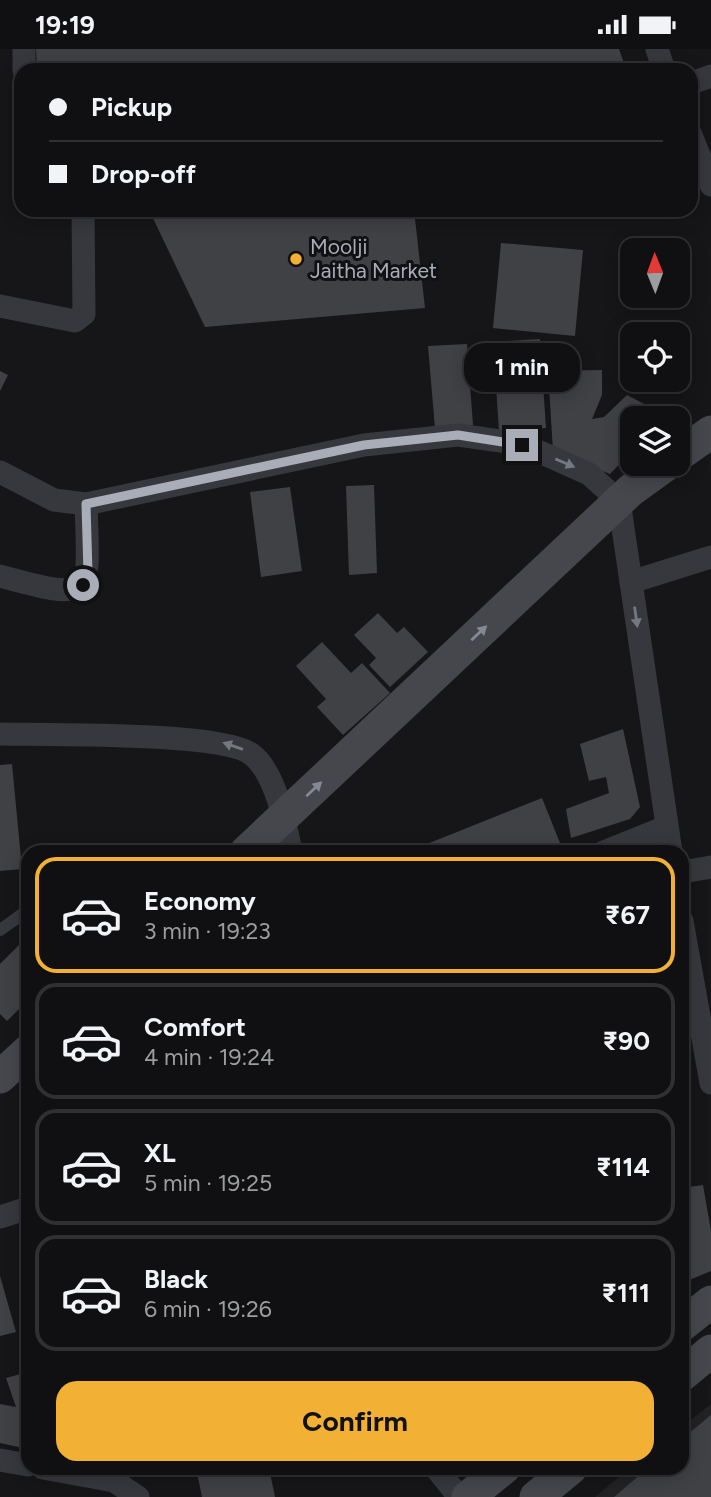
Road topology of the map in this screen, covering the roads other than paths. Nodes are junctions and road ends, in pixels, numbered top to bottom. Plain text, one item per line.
1 (698, 152) edge
2 (711, 184) edge
3 (83, 217) edge
4 (0, 306) edge
5 (711, 432) edge
6 (690, 447) edge
7 (0, 472) edge
8 (651, 476) edge
9 (619, 501) junction
10 (86, 504) junction
11 (711, 557) edge
12 (0, 576) edge
13 (631, 582) junction
14 (0, 734) edge
15 (284, 817) junction
16 (666, 827) junction
17 (254, 845) edge
18 (290, 845) edge
19 (621, 845) edge
20 (670, 845) edge
21 (711, 867) edge
22 (689, 871) edge
23 (21, 915) edge
24 (0, 930) edge
25 (689, 960) edge
26 (697, 1005) edge
27 (21, 1058) edge
28 (0, 1077) edge
29 (711, 1083) edge
30 (21, 1210) edge
31 (0, 1217) edge
32 (711, 1302) edge
33 (689, 1319) edge
34 (710, 1354) edge
35 (689, 1370) edge
36 (0, 1460) edge
37 (21, 1464) edge
38 (112, 1475) edge
39 (442, 1475) edge
40 (495, 1475) edge
41 (562, 1475) edge
42 (138, 1497) edge
43 (459, 1497) edge
44 (468, 1497) edge
45 (536, 1497) edge

1 - 2 street
3 - 4 street
5 - 6 street
7 - 10 street
8 - 9 street
10 -> 9 street
9 - 13 street
15 -> 9 street
10 - 12 street
11 - 13 street
13 -> 16 street
15 -> 14 street
15 - 17 street
15 - 18 street
16 - 19 street
16 - 20 street
21 - 22 street
23 - 24 lane
25 - 26 street
26 - 29 street
27 - 28 street
30 - 31 street
32 - 33 street
34 - 35 street
36 - 37 street
38 - 42 street
39 - 43 street
40 - 44 street
41 - 45 street

